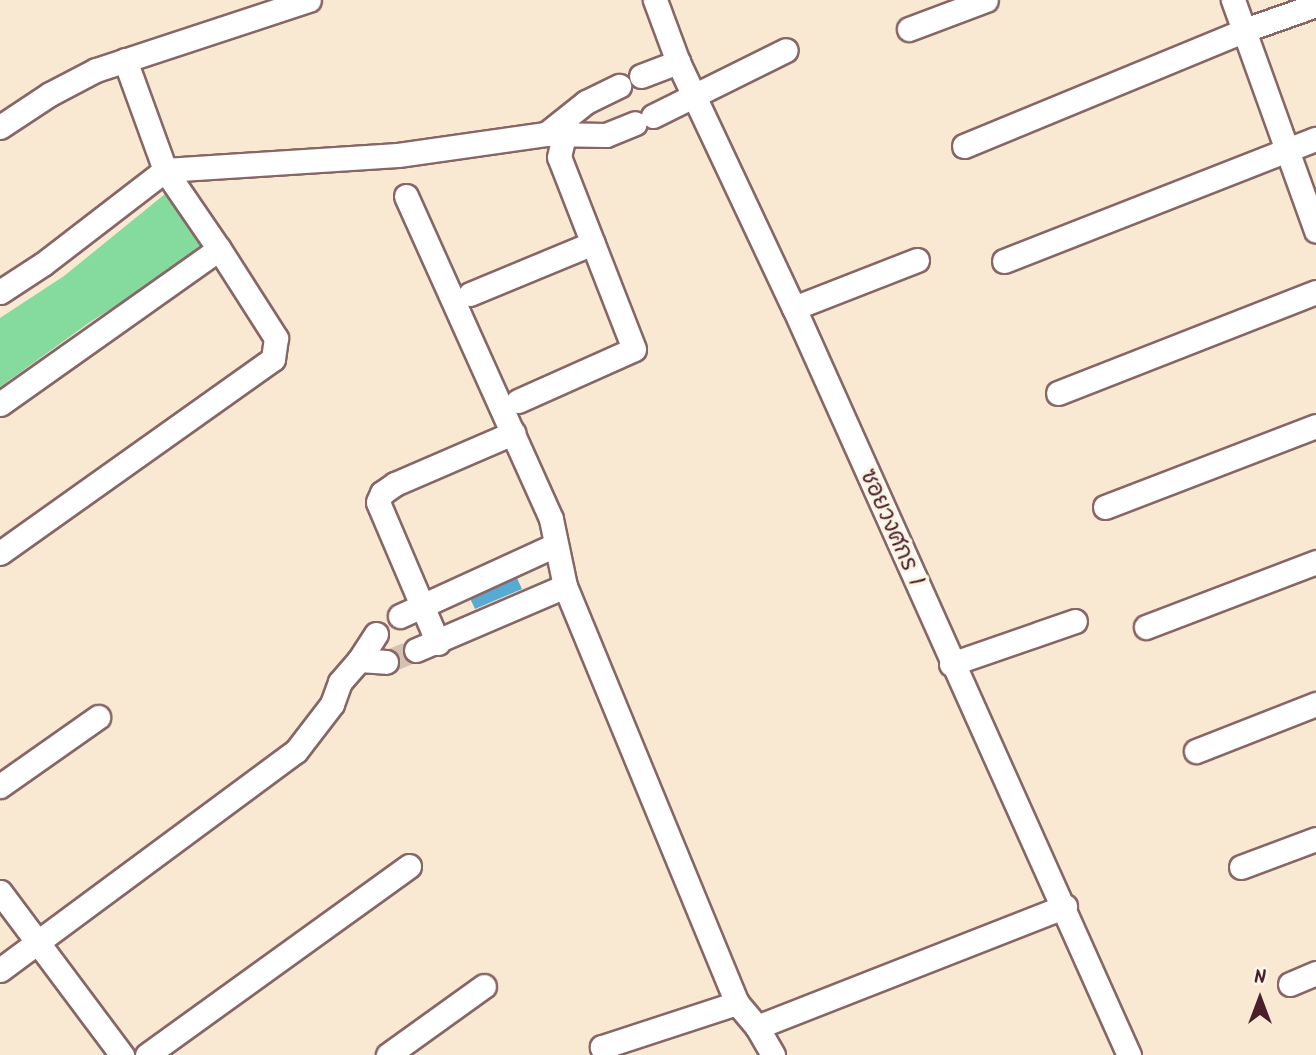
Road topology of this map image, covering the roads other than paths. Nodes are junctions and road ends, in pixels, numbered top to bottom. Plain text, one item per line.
1 (309, 0) edge
2 (655, 0) edge
3 (986, 0) edge
4 (1233, 0) edge
5 (1316, 5) edge
6 (909, 29) dead end
7 (1245, 30) junction
8 (786, 50) dead end
9 (125, 60) junction
10 (678, 62) junction
11 (641, 76) dead end
12 (619, 86) dead end
13 (696, 97) junction
14 (0, 127) edge
15 (555, 135) junction
16 (1316, 139) edge
17 (964, 146) dead end
18 (1289, 149) junction
19 (165, 170) junction
20 (405, 195) dead end
21 (1316, 230) edge
22 (593, 243) junction
23 (219, 248) junction
24 (917, 260) dead end
25 (1004, 261) dead end
26 (0, 292) edge
27 (1316, 292) edge
28 (470, 294) dead end
29 (794, 308) junction
30 (1058, 393) dead end
31 (518, 401) dead end
32 (0, 404) edge
33 (1316, 426) edge
34 (513, 433) junction
35 (1105, 507) dead end
36 (555, 545) junction
37 (0, 553) edge
38 (1315, 565) edge
39 (565, 586) junction
40 (422, 605) junction
41 (400, 616) dead end
42 (1075, 621) dead end
43 (1146, 627) dead end
44 (376, 634) dead end
45 (438, 643) junction
46 (416, 650) tunnel mouth
47 (359, 660) junction
48 (386, 662) tunnel mouth
49 (951, 664) junction
50 (1316, 704) edge
51 (98, 718) dead end
52 (1196, 751) dead end
53 (0, 786) edge
54 (1316, 839) edge
55 (409, 866) dead end
56 (1241, 867) dead end
57 (0, 892) edge
58 (1065, 906) junction
59 (37, 944) junction
60 (0, 970) edge
61 (1316, 973) edge
62 (1290, 984) dead end
63 (484, 986) dead end
64 (737, 1003) junction
65 (757, 1027) junction
66 (122, 1055) edge
67 (146, 1055) edge
68 (388, 1055) edge
69 (606, 1055) edge
70 (773, 1055) edge
71 (1129, 1055) edge

1 - 9 street
2 - 10 street, ซอยวงศกร 1
3 - 6 street
4 - 7 street
5 - 7 street
7 - 17 street
7 - 18 street
8 - 13 street
9 - 14 street
9 - 19 street
10 - 11 street
10 - 13 street, ซอยวงศกร 1
12 - 15 street
13 - 15 street
13 - 29 street, ซอยวงศกร 1
15 - 19 street
15 - 22 street
16 - 18 street
18 - 21 street
18 - 25 street
19 - 23 street
19 - 26 street
20 - 34 street
22 - 28 street
22 - 31 street
23 - 32 street
23 - 37 street
24 - 29 street
27 - 30 street
29 - 49 street, ซอยวงศกร 1
33 - 35 street
34 - 36 street
34 - 40 street
36 - 39 street
36 - 40 street
38 - 43 street
39 - 45 street
39 - 64 street
40 - 41 street
40 - 45 street
42 - 49 street
44 - 47 street
45 - 46 street
47 - 48 street
47 - 59 street
49 - 58 street, ซอยวงศกร 1
50 - 52 street
51 - 53 street
54 - 56 street
55 - 67 street
57 - 59 street
58 - 65 street
58 - 71 street, ซอยวงศกร 1
59 - 60 street
59 - 66 street
61 - 62 street
63 - 68 street
64 - 65 street
64 - 69 street
65 - 70 street

